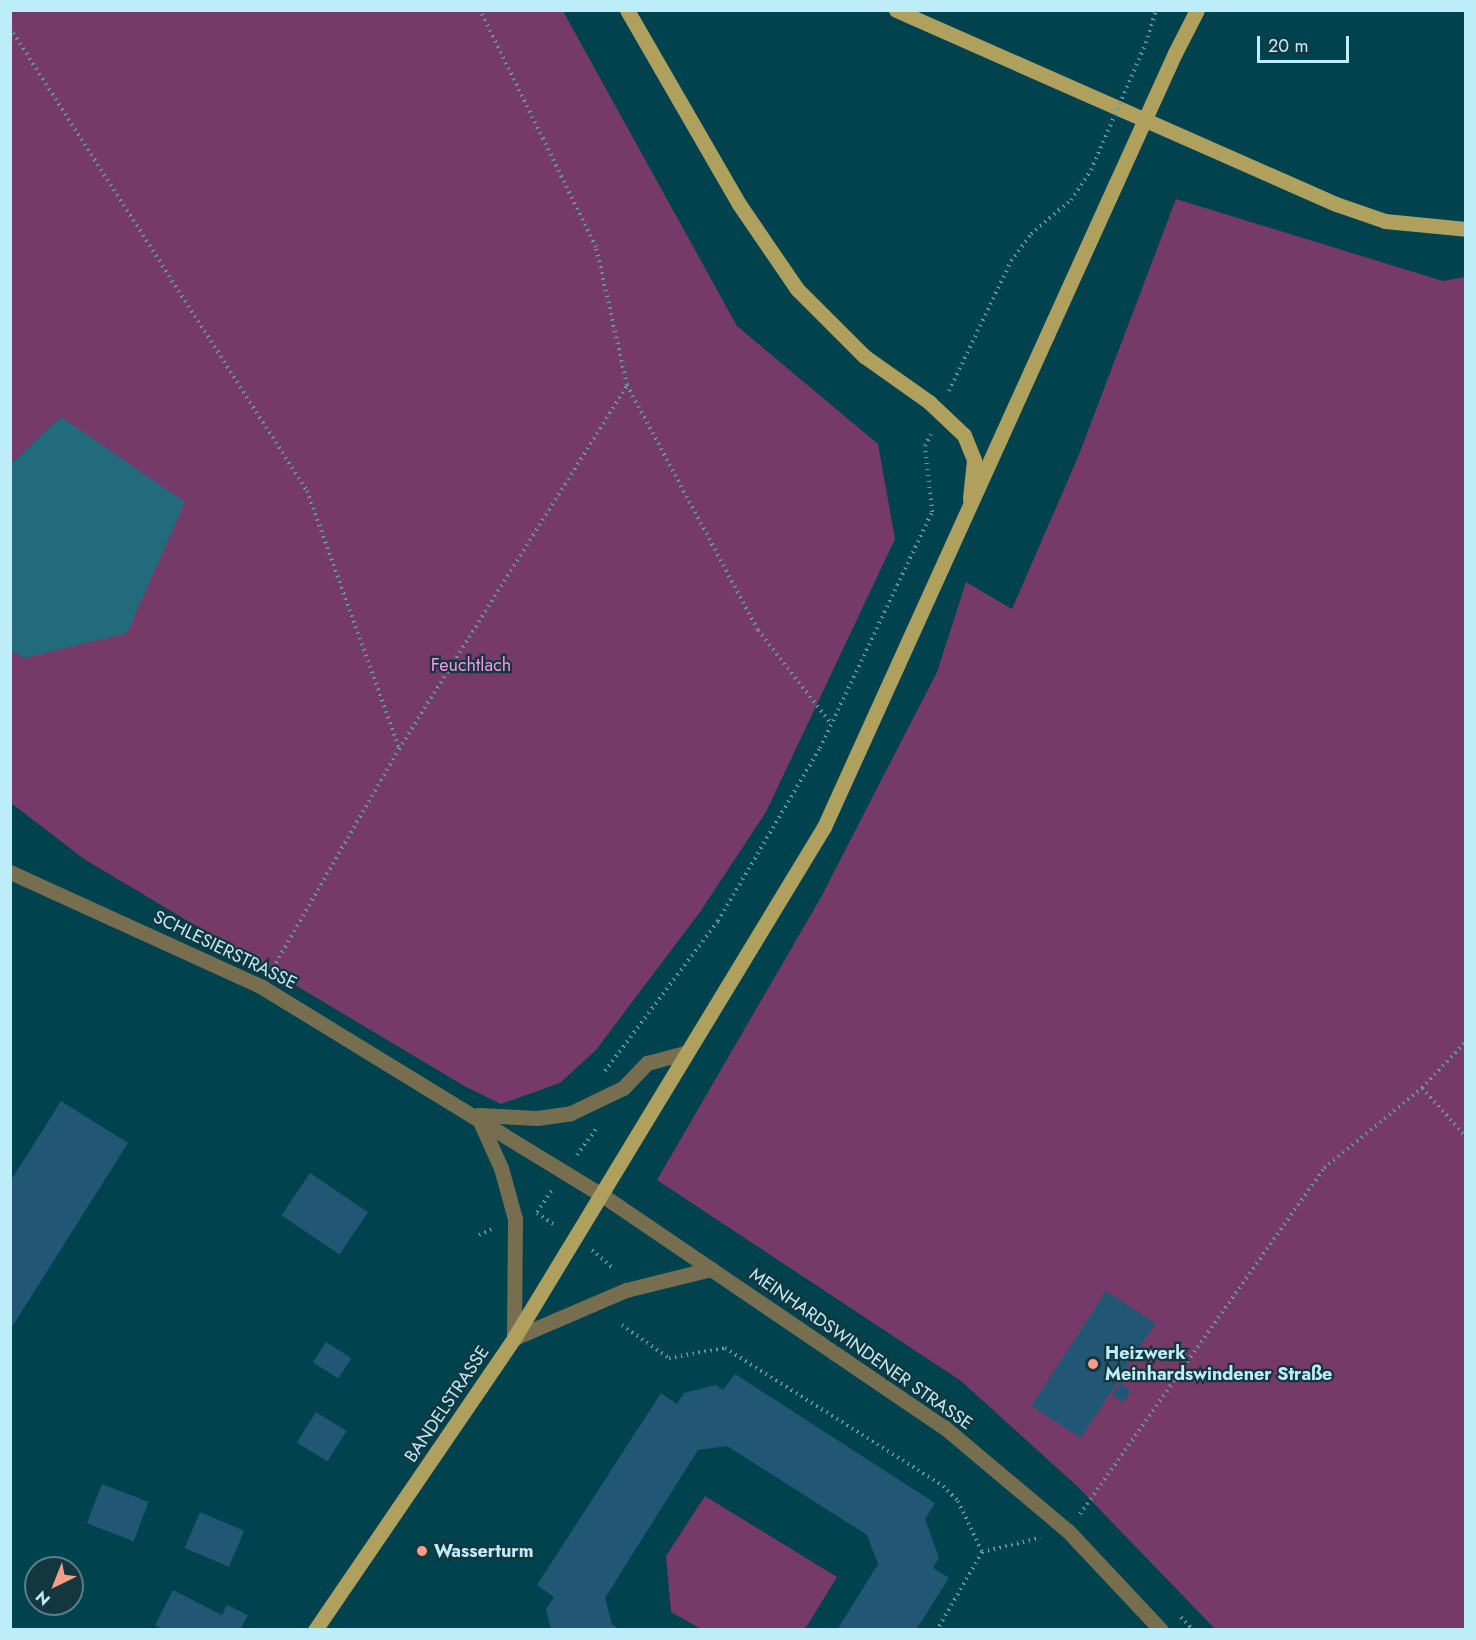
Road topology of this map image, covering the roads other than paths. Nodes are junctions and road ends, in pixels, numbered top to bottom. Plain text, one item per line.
1 (627, 10) edge
2 (896, 10) edge
3 (1191, 10) edge
4 (1197, 10) edge
5 (1174, 52) junction
6 (1466, 229) edge
7 (968, 516) junction
8 (10, 872) edge
9 (685, 1053) junction
10 (477, 1115) junction
11 (602, 1195) junction
12 (711, 1269) junction
13 (514, 1338) junction
14 (315, 1629) edge
15 (1161, 1629) edge

1 - 7 main road
2 - 6 main road
3 - 5 main road
4 - 5 main road
5 - 7 main road, BANDELSTRASSE, bridge
7 - 9 main road, BANDELSTRASSE
8 - 10 street, SCHLESIERSTRASSE
9 - 10 street, SCHLESIERSTRASSE
9 - 11 main road, BANDELSTRASSE
10 - 11 street, SCHLESIERSTRASSE
10 - 13 street
11 - 12 street, MEINHARDSWINDENER STRASSE
11 - 13 main road, BANDELSTRASSE
12 - 13 street
12 - 15 street, MEINHARDSWINDENER STRASSE
13 - 14 main road, BANDELSTRASSE

